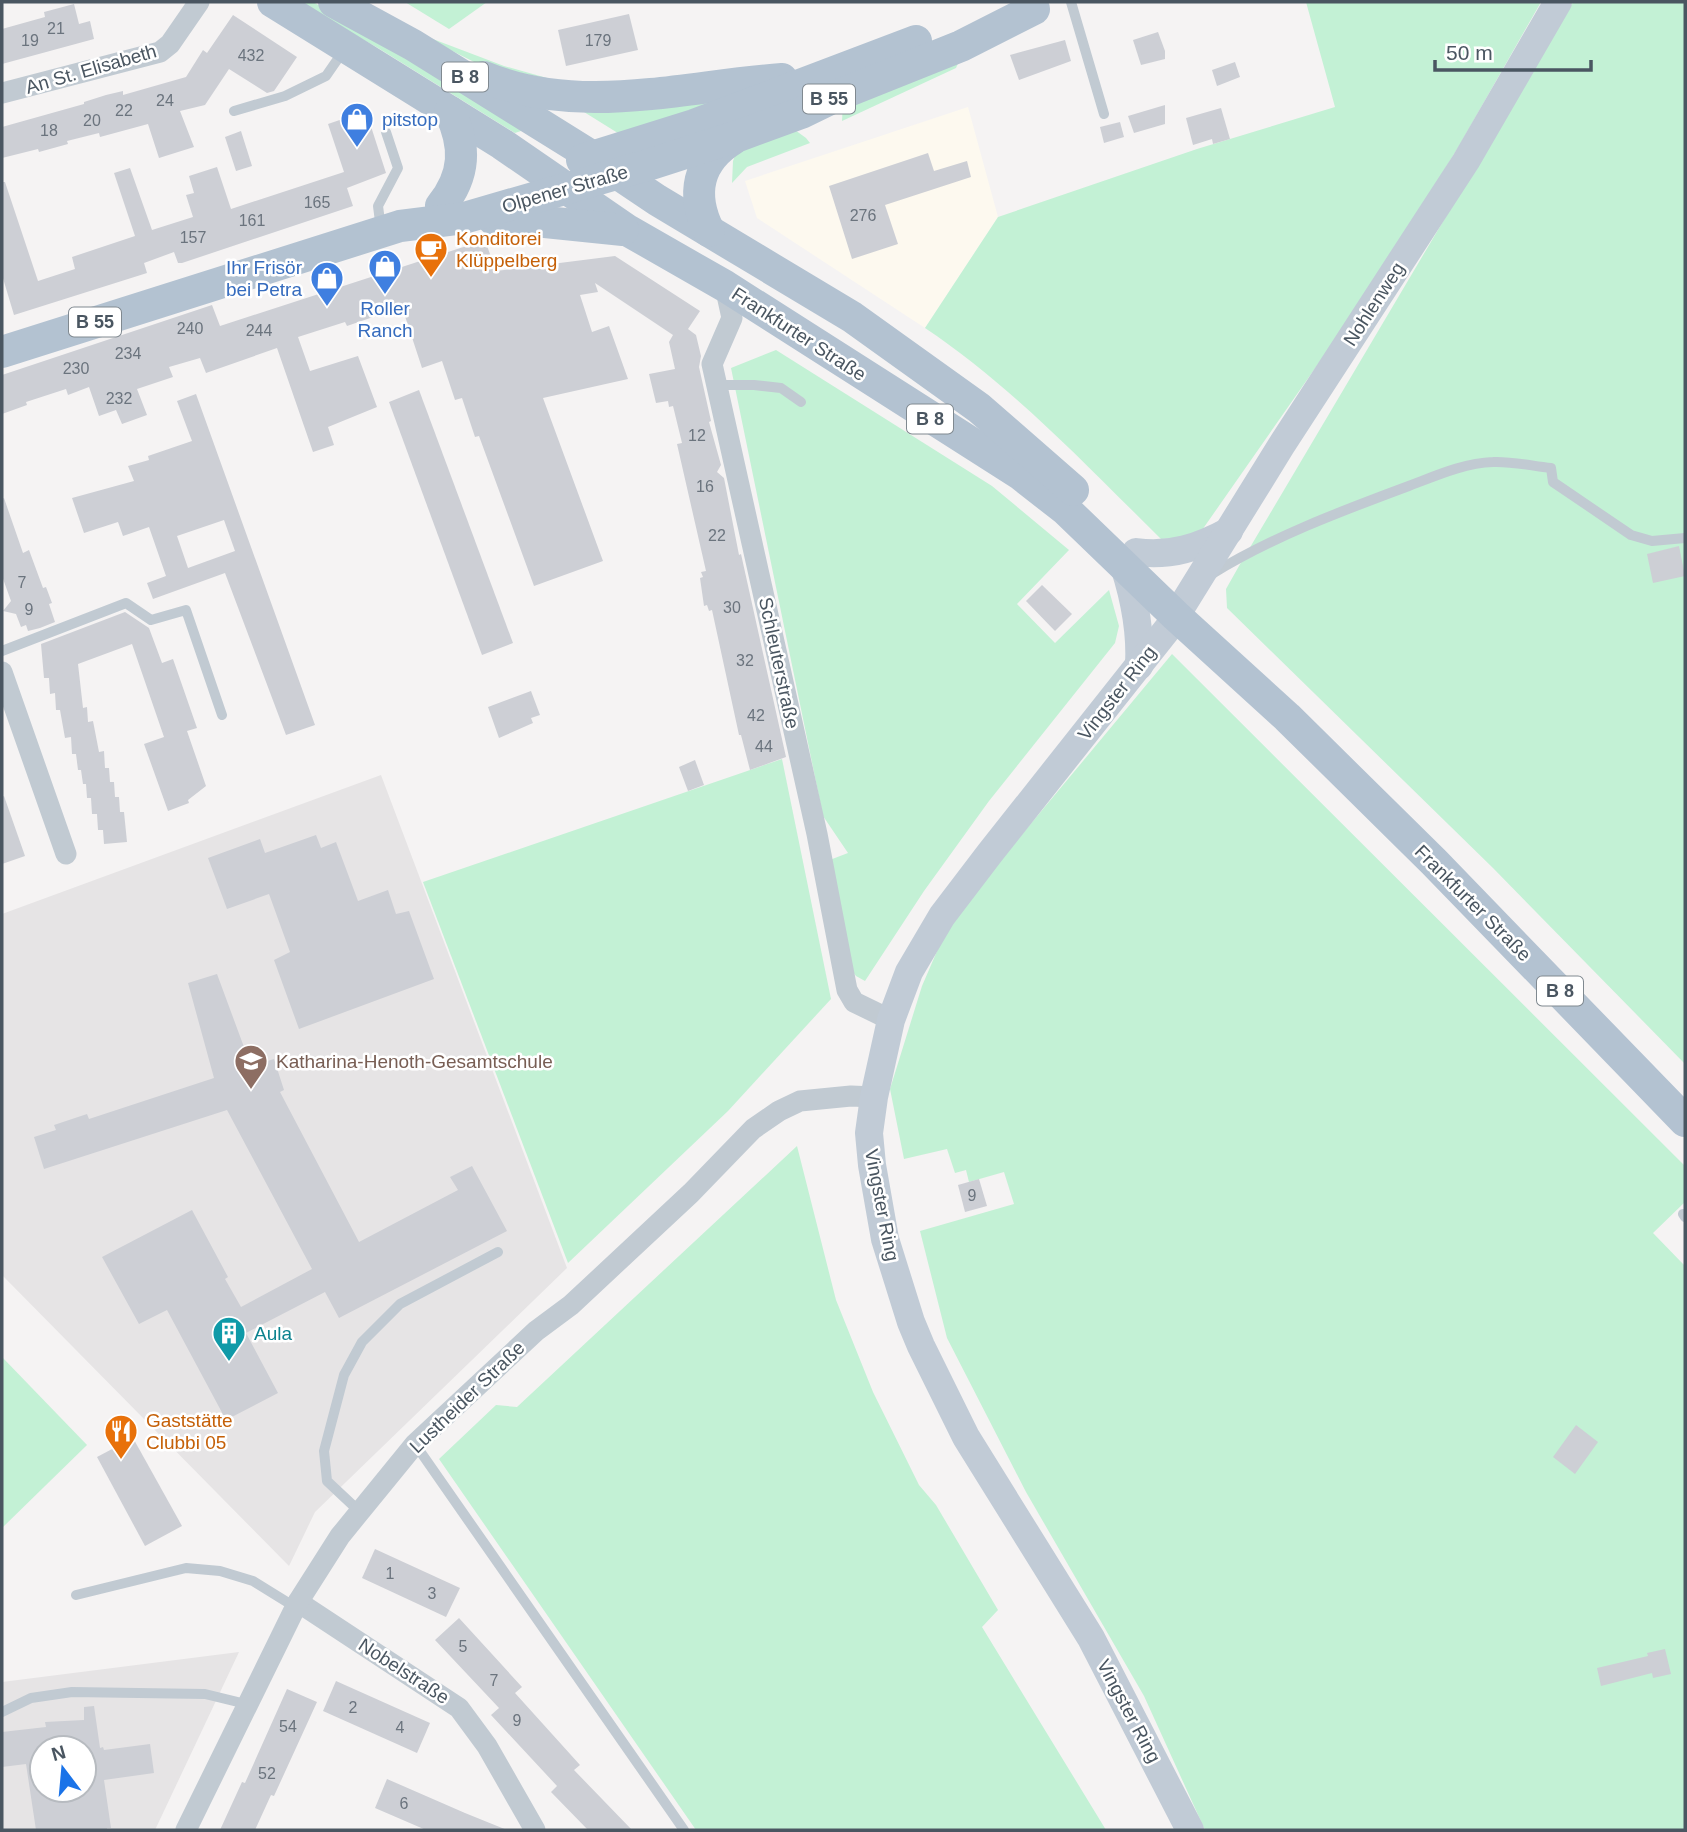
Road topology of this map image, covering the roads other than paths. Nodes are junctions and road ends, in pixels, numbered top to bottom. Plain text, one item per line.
1 (199, 2) edge
2 (273, 2) edge
3 (334, 2) edge
4 (1072, 2) edge
5 (1558, 2) edge
6 (1044, 5) edge
7 (413, 44) junction
8 (345, 47) junction
9 (820, 77) junction
10 (2, 93) edge
11 (234, 111) dead end
12 (450, 112) junction
13 (1104, 114) dead end
14 (386, 132) dead end
15 (741, 135) junction
16 (606, 165) junction
17 (554, 181) junction
18 (452, 212) junction
19 (391, 229) junction
20 (627, 230) junction
21 (709, 231) junction
22 (725, 286) junction
23 (4, 344) edge
24 (717, 386) junction
25 (801, 402) dead end
26 (1229, 531) junction
27 (1685, 538) edge
28 (1130, 559) junction
29 (1186, 601) junction
30 (2, 651) edge
31 (1139, 666) junction
32 (3, 679) edge
33 (222, 715) dead end
34 (66, 854) dead end
35 (891, 1020) junction
36 (874, 1097) junction
37 (1685, 1121) edge
38 (498, 1252) dead end
39 (415, 1444) junction
40 (360, 1512) junction
41 (76, 1595) dead end
42 (296, 1604) junction
43 (246, 1704) junction
44 (2, 1712) edge
45 (186, 1830) edge
46 (535, 1830) edge
47 (684, 1830) edge
48 (1190, 1830) edge

1 - 10 street, An St. Elisabeth
2 - 8 main road, Frankfurter Straße / B 8
3 - 7 main road, Frankfurter Straße / B 8
4 - 13 lane
5 - 26 main road, Nohlenweg
6 - 9 main road, Olpener Straße / B 55
6 - 15 main road, Olpener Straße / B 55
7 - 9 main road
7 - 16 main road, Frankfurter Straße / B 8
8 - 11 lane
8 - 12 main road, Frankfurter Straße / B 8
9 - 16 main road, Olpener Straße / B 55
12 - 17 main road, Frankfurter Straße / B 8
12 - 18 main road
14 - 19 lane
15 - 16 main road, Olpener Straße / B 55
15 - 21 main road
16 - 17 main road, B 55
16 - 21 main road, Frankfurter Straße / B 8
17 - 18 main road, Olpener Straße / B 55
17 - 20 main road, Frankfurter Straße / B 8
18 - 19 main road, Olpener Straße / B 55
18 - 20 main road
19 - 23 main road, Olpener Straße / B 55
20 - 22 main road, Frankfurter Straße / B 8
21 - 28 main road, Frankfurter Straße / B 8
22 - 24 street, Schleuterstraße
22 - 28 main road, Frankfurter Straße / B 8
24 - 25 lane
24 - 35 street, Schleuterstraße
26 - 28 main road
26 - 29 main road, Nohlenweg
27 - 29 lane
28 - 29 main road, Frankfurter Straße / B 8
28 - 31 main road
29 - 31 main road, Vingster Ring
29 - 37 main road, Frankfurter Straße / B 8
30 - 33 lane
31 - 35 main road, Vingster Ring
32 - 34 street
35 - 36 main road, Vingster Ring
36 - 39 street, Lustheider Straße
36 - 48 main road, Vingster Ring
38 - 40 lane
39 - 40 street, Lustheider Straße
39 - 47 lane
40 - 42 street, Lustheider Straße
41 - 42 lane
42 - 43 street, Lustheider Straße
42 - 46 street, Nobelstraße
43 - 44 lane
43 - 45 street, Lustheider Straße

